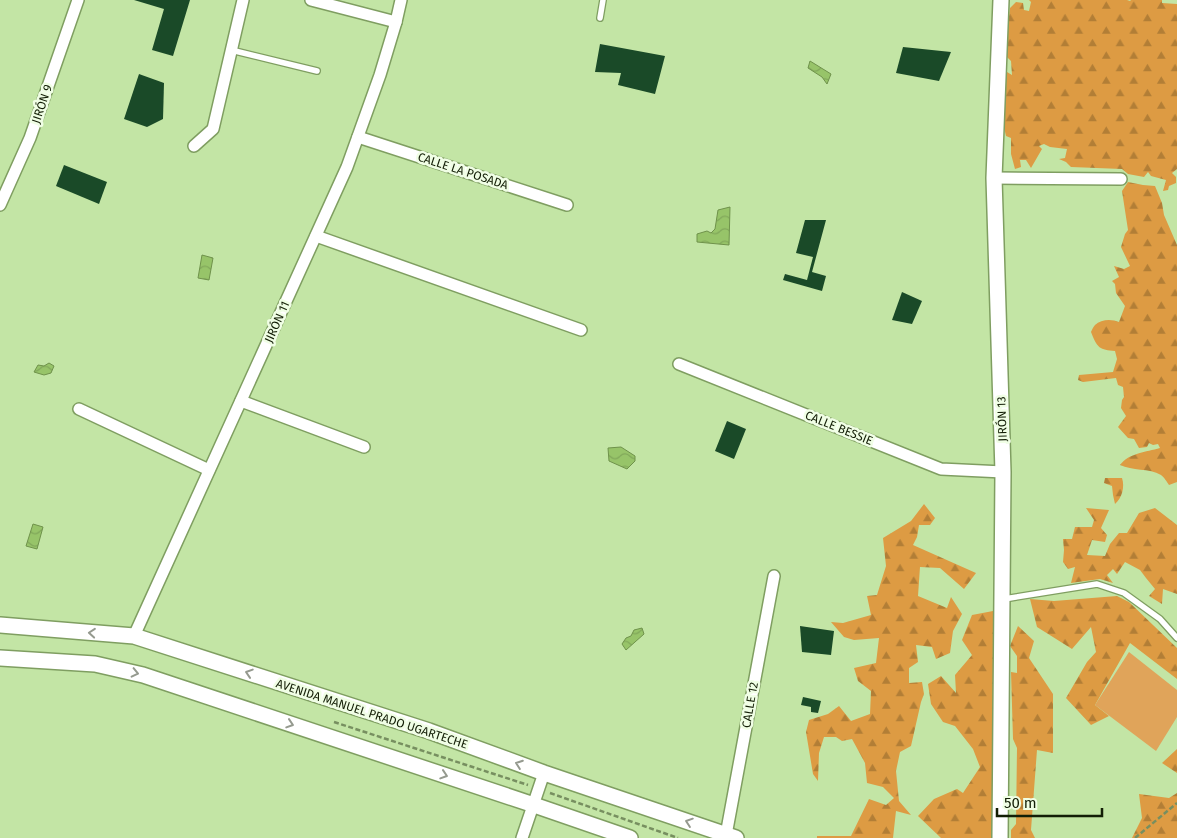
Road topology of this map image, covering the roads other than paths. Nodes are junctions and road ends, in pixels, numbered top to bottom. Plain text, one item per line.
1 (78, 0) edge
2 (243, 0) edge
3 (311, 0) edge
4 (401, 0) edge
5 (603, 0) edge
6 (1001, 0) edge
7 (600, 18) dead end
8 (396, 22) junction
9 (232, 50) junction
10 (317, 71) dead end
11 (358, 136) junction
12 (194, 146) dead end
13 (994, 178) junction
14 (1121, 179) dead end
15 (0, 205) edge
16 (566, 205) dead end
17 (316, 236) junction
18 (581, 330) dead end
19 (679, 364) dead end
20 (241, 401) junction
21 (79, 408) dead end
22 (364, 447) dead end
23 (210, 470) junction
24 (1003, 472) junction
25 (774, 576) dead end
26 (1003, 599) junction
27 (0, 625) edge
28 (134, 636) junction
29 (1177, 638) edge
30 (0, 658) edge
31 (544, 773) junction
32 (534, 804) junction
33 (731, 836) edge
34 (522, 838) edge
35 (630, 838) edge
36 (1000, 838) edge

1 - 15 street, JIRÓN 9
2 - 9 street
3 - 8 street
4 - 8 street, JIRÓN 11
5 - 7 lane
6 - 13 street, JIRÓN 13
8 - 11 street, JIRÓN 11
9 - 10 lane
9 - 12 street
11 - 16 street, CALLE LA POSADA
11 - 17 street, JIRÓN 11
13 - 14 street
13 - 24 street, JIRÓN 13
17 - 18 street
17 - 20 street, JIRÓN 11
19 - 24 street, CALLE BESSIE
20 - 22 street
20 - 23 street, JIRÓN 11
21 - 23 street
23 - 28 street, JIRÓN 11
24 - 26 street, JIRÓN 13
25 - 33 street, CALLE 12
26 - 29 lane
26 - 36 street, JIRÓN 13
28 -> 27 street, AVENIDA MANUEL PRADO UGARTECHE
31 -> 28 street, AVENIDA MANUEL PRADO UGARTECHE
30 -> 32 street
31 - 32 street
33 -> 31 street, AVENIDA MANUEL PRADO UGARTECHE
32 - 34 street
32 - 35 street

